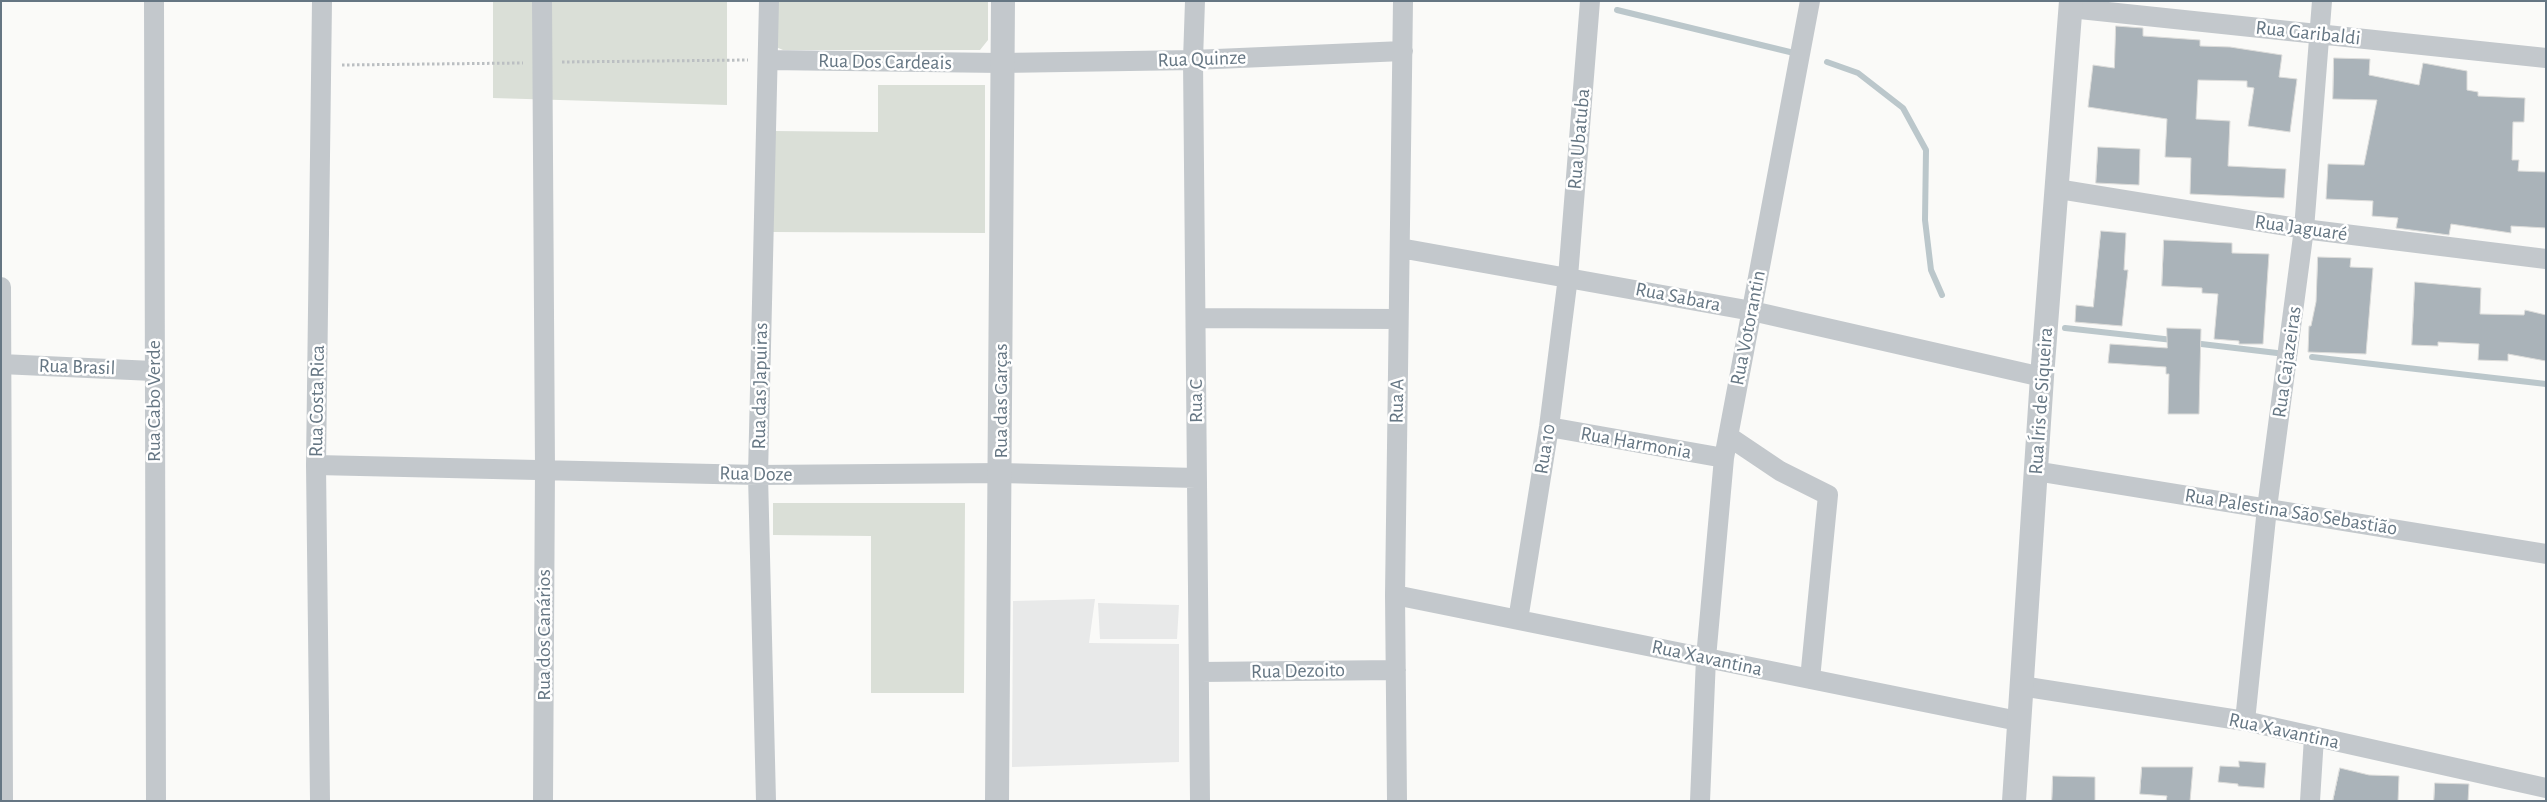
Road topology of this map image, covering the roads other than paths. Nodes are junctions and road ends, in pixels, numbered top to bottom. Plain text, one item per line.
1 (154, 1) edge
2 (322, 1) edge
3 (542, 1) edge
4 (768, 1) edge
5 (1003, 1) edge
6 (1195, 1) edge
7 (1403, 1) edge
8 (1590, 1) edge
9 (1810, 1) edge
10 (2322, 1) edge
11 (2071, 5) edge
12 (2319, 34) junction
13 (1403, 51) junction
14 (2546, 58) edge
15 (768, 60) junction
16 (1193, 60) junction
17 (1001, 63) junction
18 (2058, 189) junction
19 (2304, 229) junction
20 (1400, 248) junction
21 (2546, 259) edge
22 (1568, 277) junction
23 (1, 287) edge
24 (1752, 311) junction
25 (1196, 318) junction
26 (1398, 319) junction
27 (2, 364) edge
28 (153, 370) junction
29 (2042, 377) junction
30 (1549, 427) junction
31 (1728, 436) junction
32 (1724, 458) junction
33 (316, 464) junction
34 (545, 469) junction
35 (2035, 471) junction
36 (1001, 473) junction
37 (758, 475) junction
38 (1196, 478) junction
39 (2267, 508) junction
40 (2546, 554) edge
41 (1396, 594) junction
42 (1518, 620) junction
43 (1706, 658) junction
44 (1396, 670) junction
45 (1200, 672) junction
46 (1810, 679) junction
47 (2021, 686) junction
48 (2018, 722) junction
49 (2245, 722) junction
50 (2314, 737) junction
51 (2546, 788) edge
52 (3, 801) edge
53 (156, 801) edge
54 (320, 801) edge
55 (543, 801) edge
56 (766, 801) edge
57 (997, 801) edge
58 (1200, 801) edge
59 (1397, 801) edge
60 (1700, 801) edge
61 (2014, 801) edge
62 (2310, 801) edge

1 - 28 street, Rua Cabo Verde
2 - 33 street, Rua Costa Rica
3 - 34 street, Rua dos Canários
4 - 15 street, Rua das Japuiras
5 - 17 street, Rua das Garças
6 - 16 street, Rua C
7 - 13 street, Rua A
8 - 22 street, Rua Ubatuba
9 - 24 street, Rua Votorantin
10 - 12 street, Rua Cajazeiras
11 - 12 street, Rua Garibaldi
11 - 18 street, Rua Íris de Siqueira
12 - 14 street, Rua Garibaldi
12 - 19 street, Rua Cajazeiras
13 - 16 street, Rua Quinze
13 - 20 street, Rua A
15 - 17 street, Rua Dos Cardeais
15 - 37 street, Rua das Japuiras
16 - 17 street, Rua Quinze
16 - 25 street, Rua C
17 - 36 street, Rua das Garças
18 - 19 street, Rua Jaguaré
18 - 29 street, Rua Íris de Siqueira
19 - 21 street, Rua Jaguaré
19 - 39 street, Rua Cajazeiras
20 - 22 street, Rua Sabara
20 - 26 street, Rua A
22 - 24 street, Rua Sabara
22 - 30 street, Rua 10
23 - 27 street
24 - 29 street, Rua Sabara
24 - 31 street, Rua Votorantin
25 - 26 street
25 - 38 street, Rua C
26 - 41 street, Rua A
27 - 28 street, Rua Brasil
27 - 52 street
28 - 53 street, Rua Cabo Verde
29 - 35 street, Rua Íris de Siqueira
30 - 32 street, Rua Harmonia
30 - 42 street, Rua 10
31 - 32 street, Rua Votorantin
31 - 46 street
32 - 43 street, Rua Votorantin
33 - 34 street, Rua Doze
33 - 54 street, Rua Costa Rica
34 - 37 street, Rua Doze
34 - 55 street, Rua dos Canários
35 - 39 street, Rua Palestina São Sebastião
35 - 47 street, Rua Íris de Siqueira
36 - 37 street, Rua Doze
36 - 38 street, Rua Doze
36 - 57 street, Rua das Garças
37 - 56 street, Rua das Japuiras
38 - 45 street, Rua C
39 - 40 street, Rua Palestina São Sebastião
39 - 49 street, Rua Cajazeiras
41 - 42 street, Rua Xavantina
41 - 44 street, Rua A
42 - 43 street, Rua Xavantina
43 - 46 street, Rua Xavantina
43 - 60 street
44 - 45 street, Rua Dezoito
44 - 59 street, Rua A
45 - 58 street, Rua C
46 - 48 street, Rua Xavantina
47 - 48 street, Rua Íris de Siqueira
47 - 49 street, Rua Xavantina
48 - 61 street, Rua Íris de Siqueira
49 - 50 street, Rua Xavantina
50 - 51 street, Rua Xavantina
50 - 62 street

